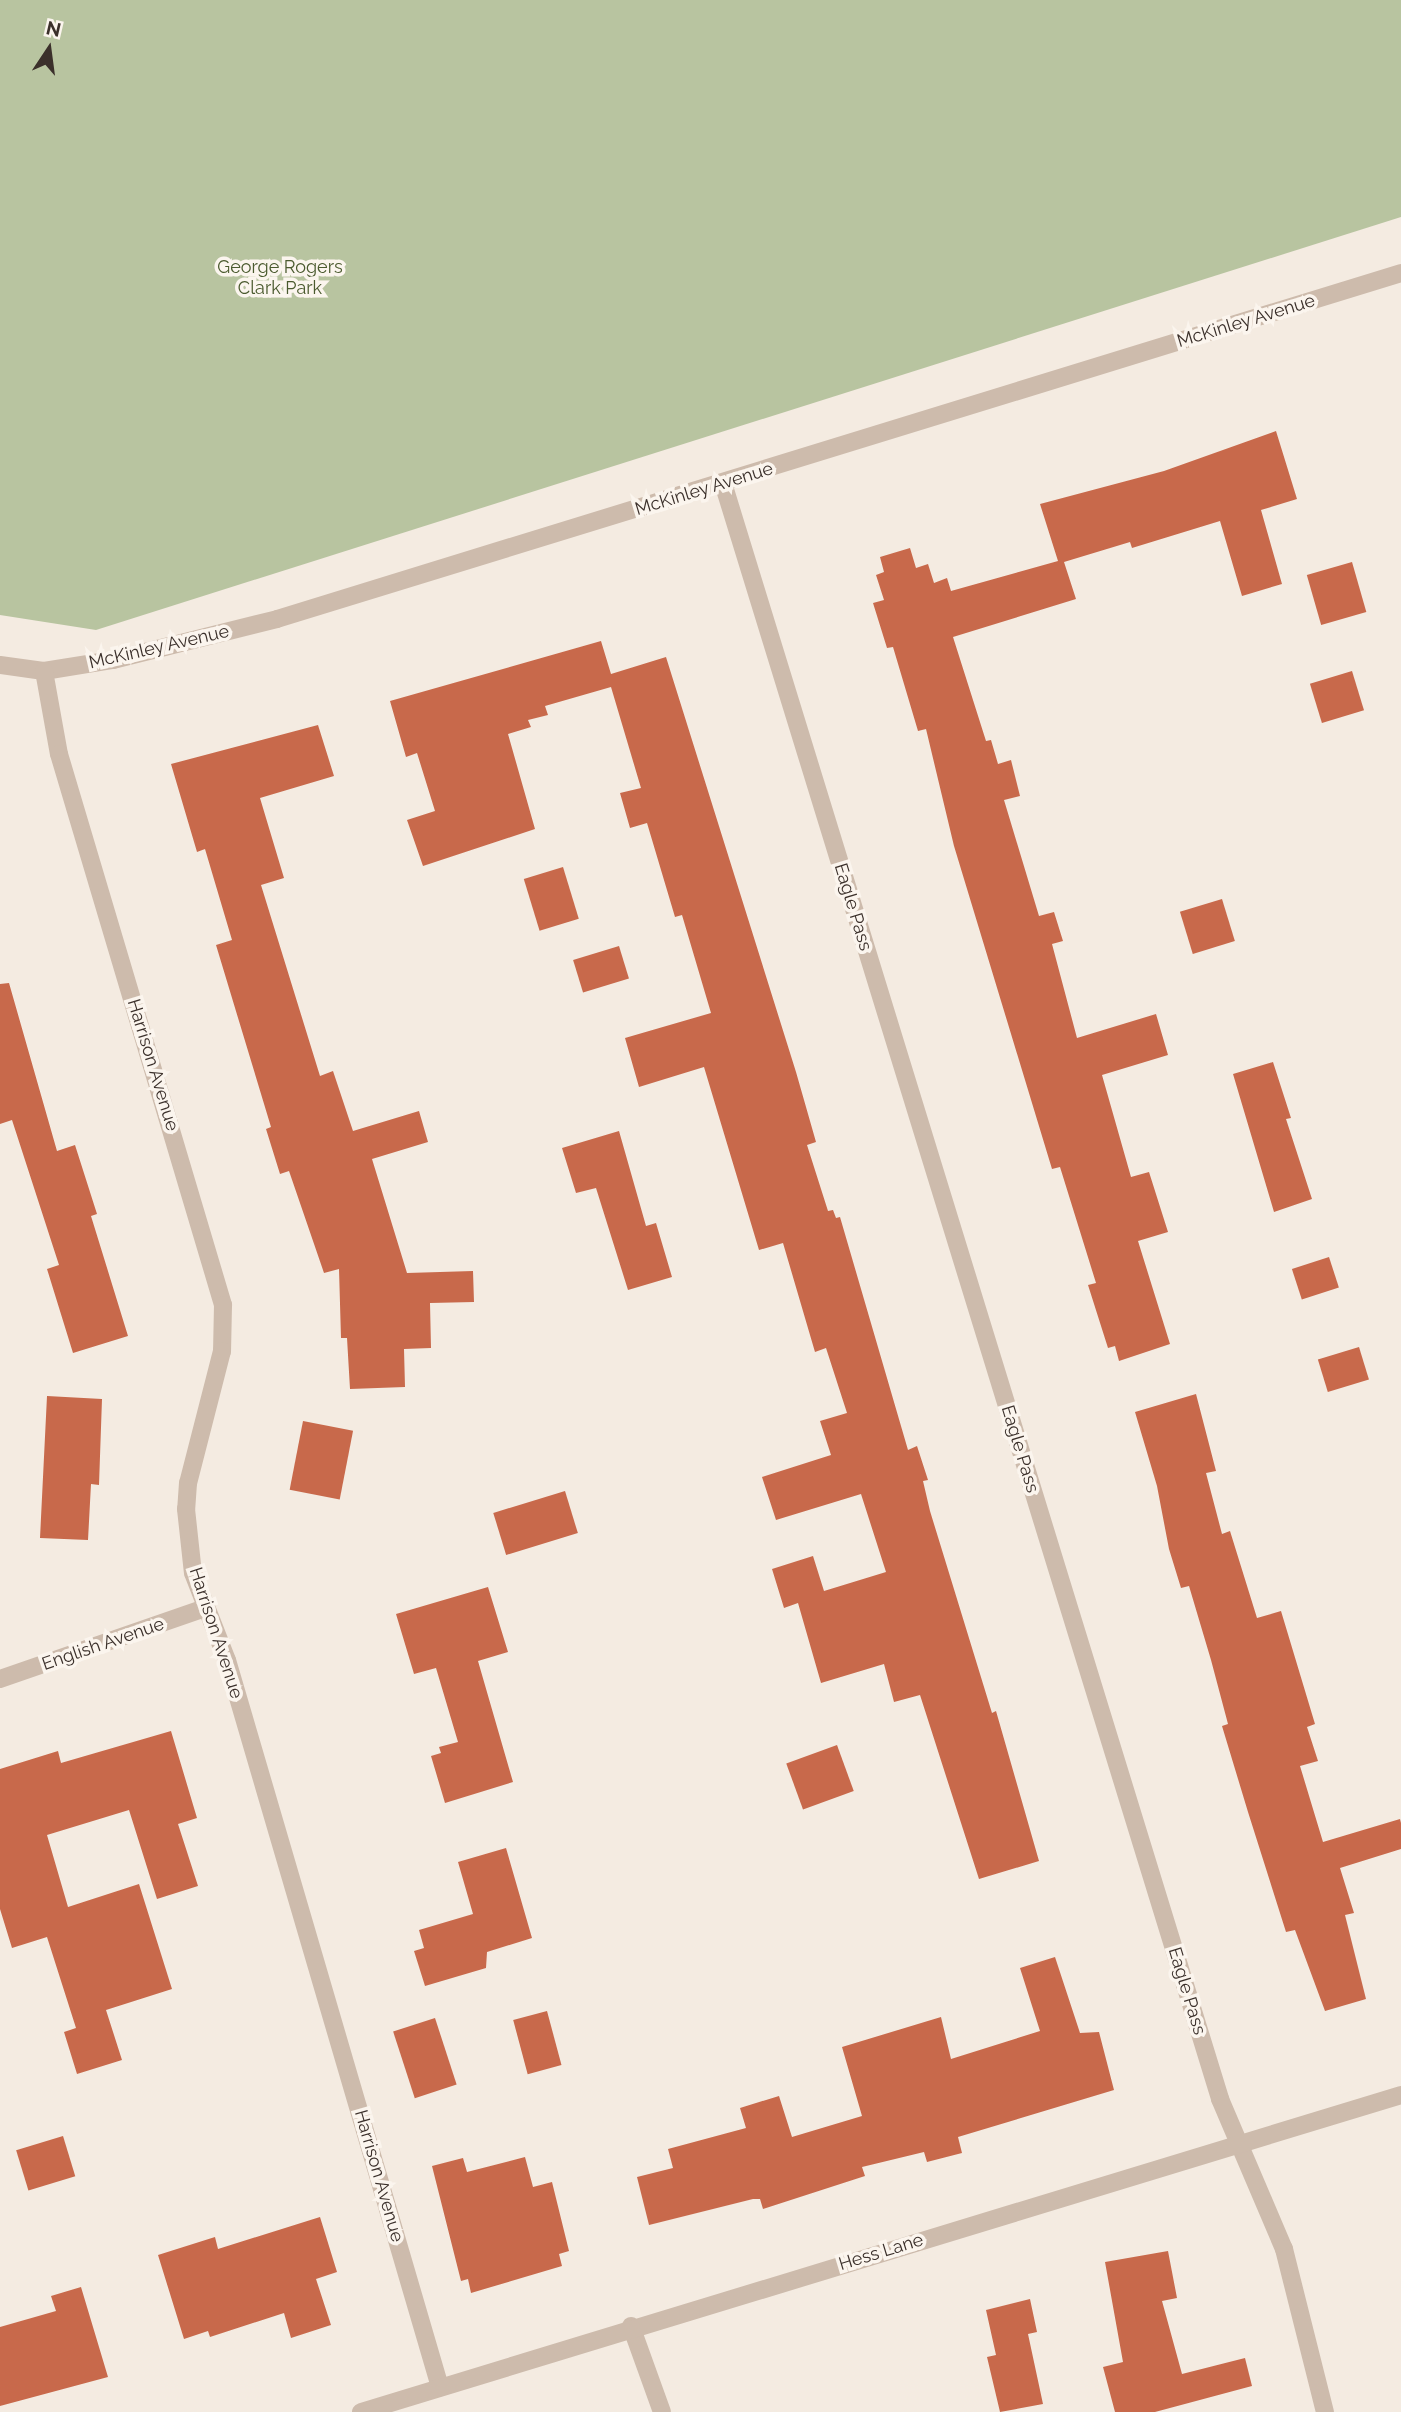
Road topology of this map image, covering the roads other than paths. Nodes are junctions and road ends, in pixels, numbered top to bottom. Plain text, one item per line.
1 (1401, 274) edge
2 (723, 483) junction
3 (0, 664) edge
4 (44, 671) junction
5 (205, 1608) junction
6 (0, 1679) edge
7 (1401, 2095) edge
8 (1242, 2144) junction
9 (631, 2326) junction
10 (440, 2387) junction
11 (361, 2412) edge
12 (662, 2412) edge
13 (1325, 2412) edge

1 - 2 street, McKinley Avenue
2 - 4 street, McKinley Avenue
2 - 8 street, Eagle Pass
3 - 4 street, McKinley Avenue
4 - 5 street, Harrison Avenue
5 - 6 street, English Avenue
5 - 10 street, Harrison Avenue
7 - 8 street, Hess Lane
8 - 9 street, Hess Lane
8 - 13 street, Eagle Pass
9 - 10 street, Hess Lane
9 - 12 street
10 - 11 street, Hess Lane

